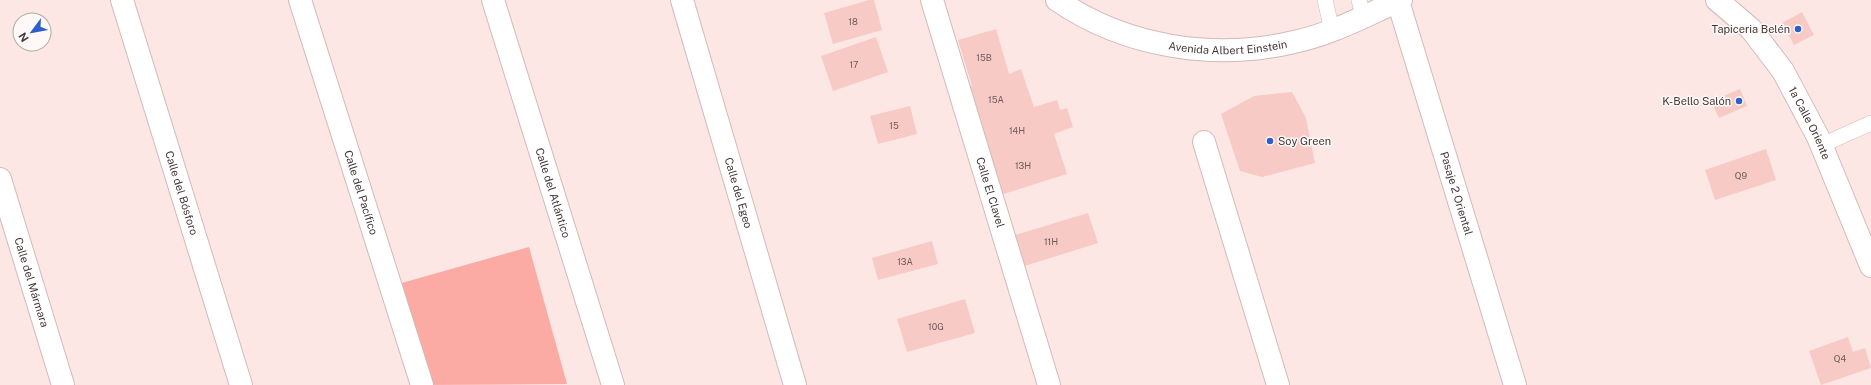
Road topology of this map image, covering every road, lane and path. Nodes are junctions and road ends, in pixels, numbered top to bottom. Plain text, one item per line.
1 (122, 0) edge
2 (300, 0) edge
3 (493, 0) edge
4 (682, 0) edge
5 (932, 0) edge
6 (1057, 0) edge
7 (1325, 0) edge
8 (1717, 0) edge
9 (1400, 1) edge
10 (1361, 8) edge
11 (1332, 30) junction
12 (1871, 123) edge
13 (1204, 142) dead end
14 (1822, 145) junction
15 (0, 180) edge
16 (1871, 266) edge
17 (63, 385) edge
18 (241, 385) edge
19 (422, 385) edge
20 (613, 385) edge
21 (795, 385) edge
22 (1049, 385) edge
23 (1278, 385) edge
24 (1515, 385) edge

1 - 18 street, Calle del Bósforo
2 - 19 street, Calle del Pacífico
3 - 20 street, Calle del Atlántico
4 - 21 street, Calle del Egeo
5 - 22 street, Calle El Clavel
6 - 11 street, Avenida Albert Einstein
7 - 11 lane
8 - 14 street, 1a Calle Oriente
9 - 10 street, Avenida Albert Einstein
9 - 24 street, Pasaje 2 Oriental
10 - 11 street, Avenida Albert Einstein
12 - 14 lane
13 - 23 street
14 - 16 street, 1a Calle Oriente
15 - 17 street, Calle del Mármara

